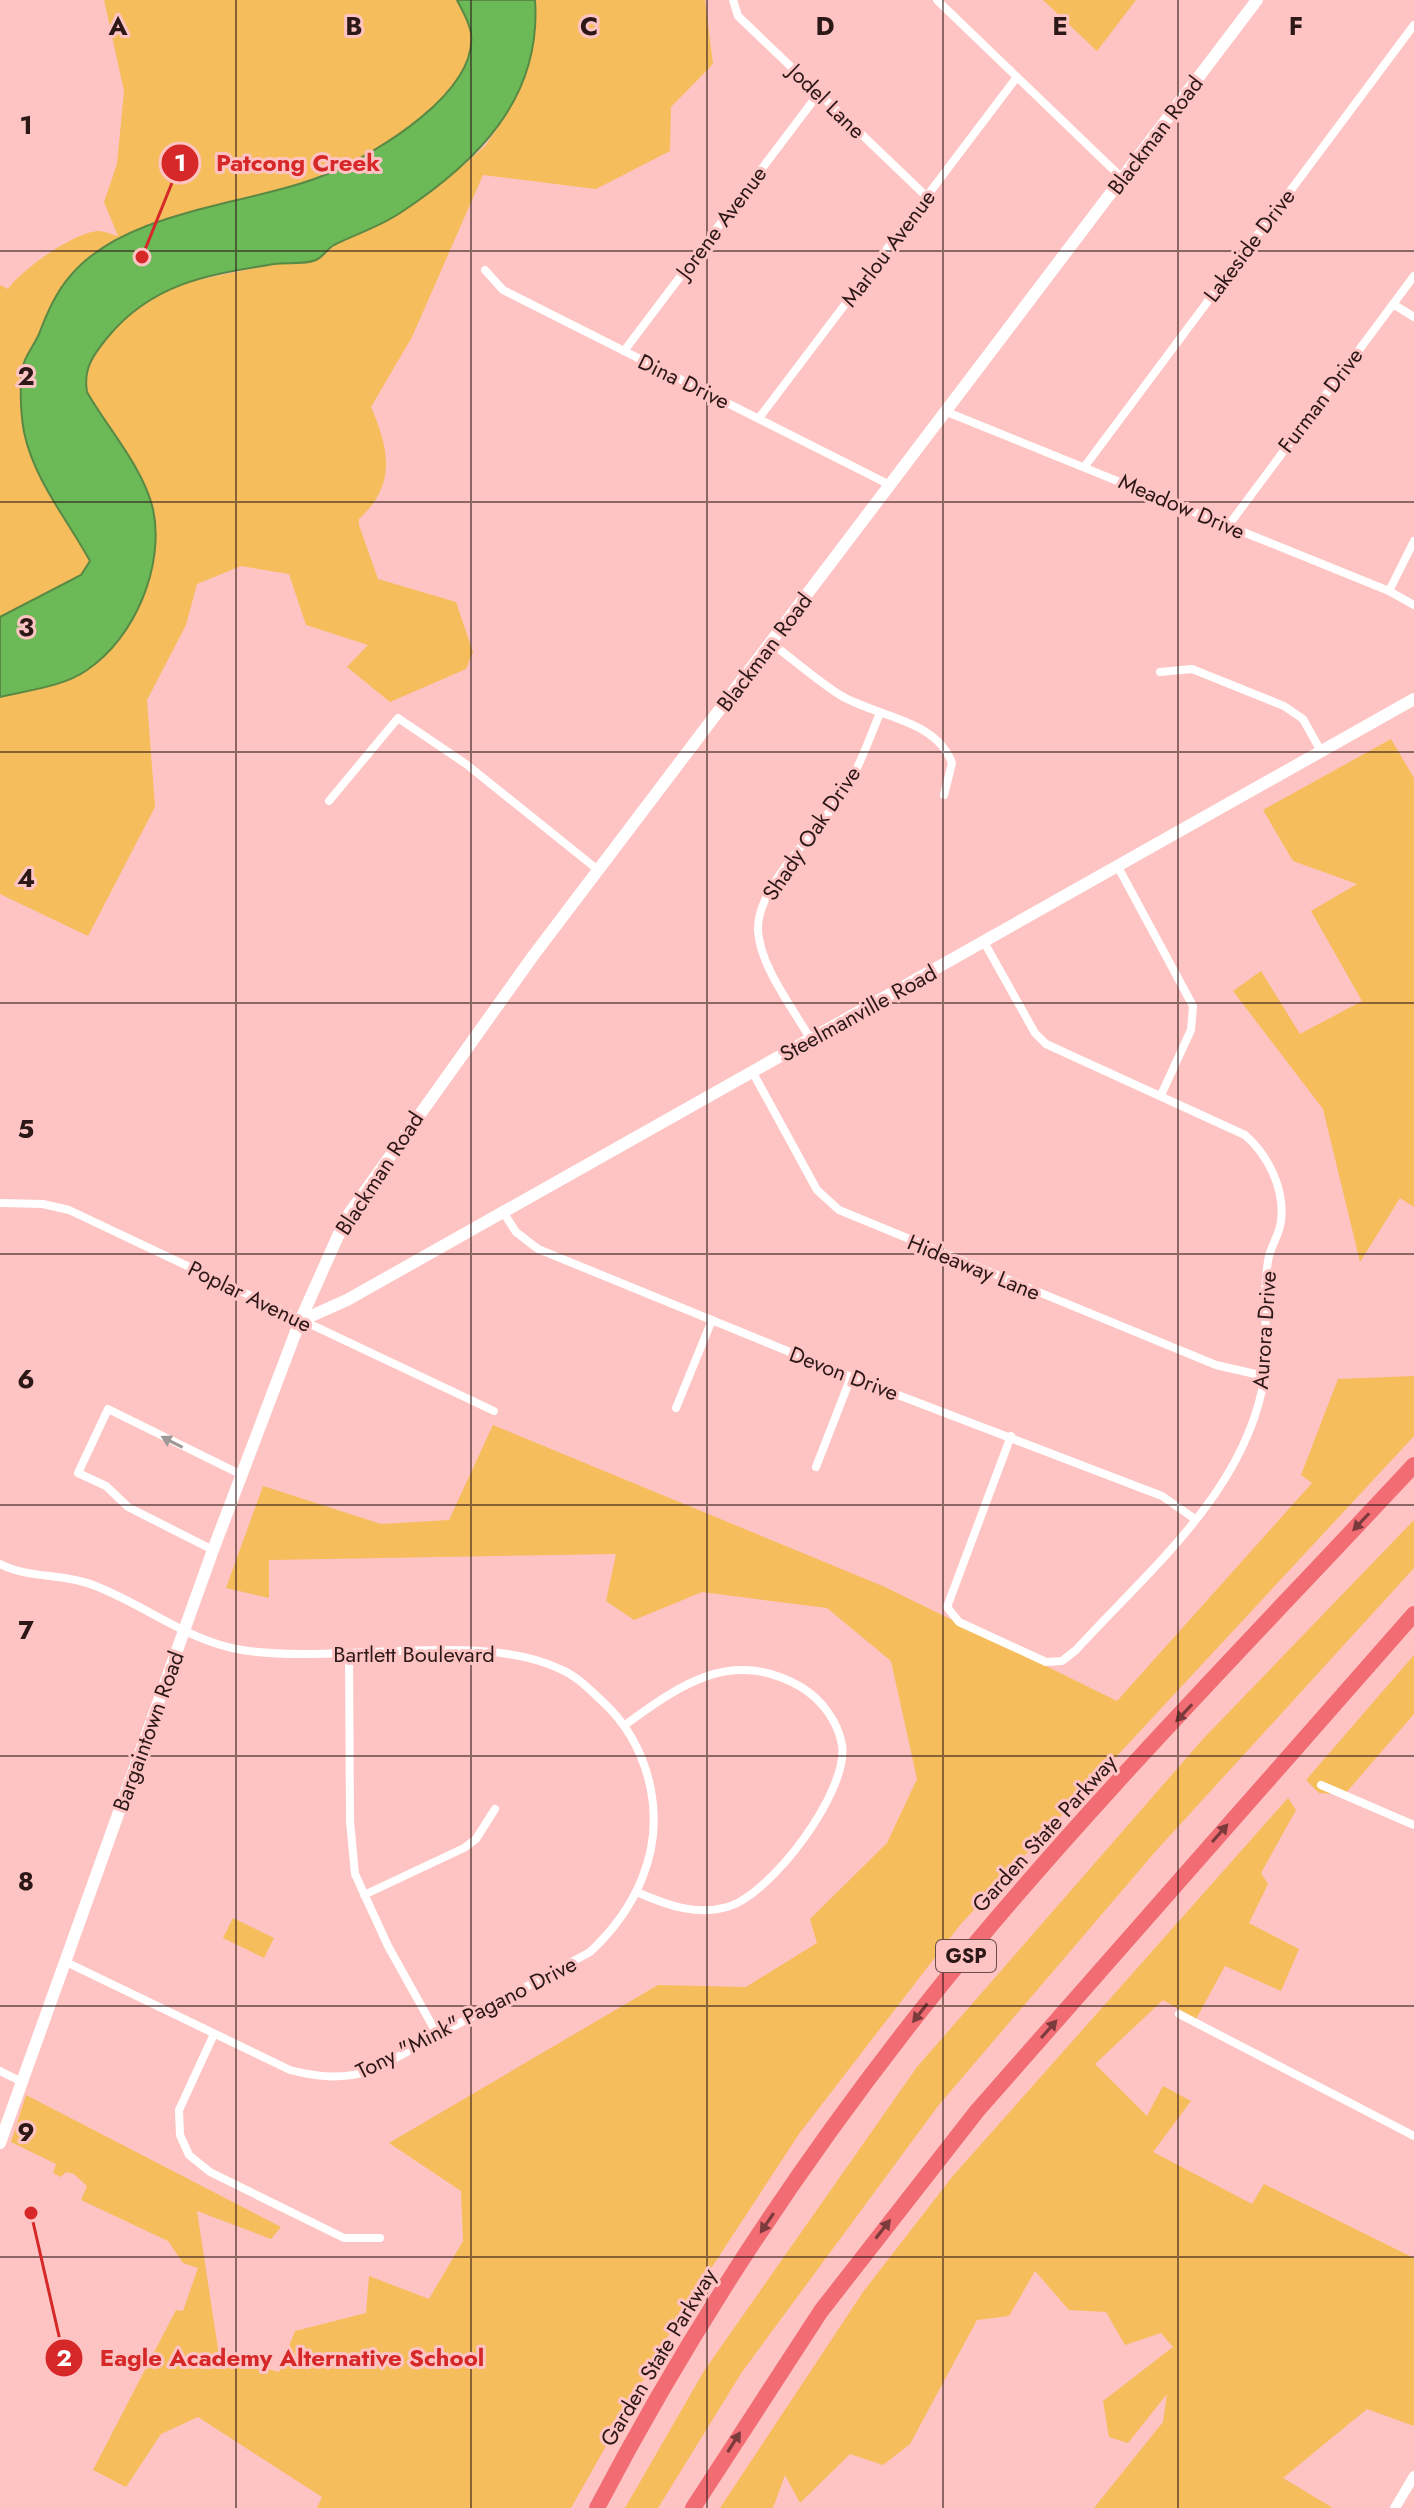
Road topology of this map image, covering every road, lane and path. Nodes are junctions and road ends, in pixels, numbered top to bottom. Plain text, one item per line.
1 (733, 0) edge
2 (937, 0) edge
3 (1257, 0) edge
4 (1414, 25) edge
5 (1017, 77) junction
6 (819, 93) junction
7 (1123, 179) junction
8 (927, 197) junction
9 (485, 270) dead end
10 (1414, 276) edge
11 (1393, 304) junction
12 (1414, 317) edge
13 (624, 351) junction
14 (947, 412) junction
15 (759, 418) junction
16 (1085, 466) junction
17 (890, 485) junction
18 (1228, 526) junction
19 (1414, 541) edge
20 (1389, 591) junction
21 (1414, 605) edge
22 (771, 643) junction
23 (1160, 672) dead end
24 (1414, 699) edge
25 (880, 713) junction
26 (1322, 753) junction
27 (944, 795) dead end
28 (329, 801) dead end
29 (1118, 867) junction
30 (598, 870) junction
31 (984, 942) junction
32 (811, 1040) junction
33 (753, 1073) junction
34 (1161, 1095) junction
35 (0, 1203) edge
36 (503, 1212) junction
37 (712, 1320) junction
38 (300, 1321) junction
39 (1264, 1376) junction
40 (851, 1377) junction
41 (676, 1408) dead end
42 (494, 1411) dead end
43 (1011, 1436) junction
44 (1414, 1465) edge
45 (816, 1467) dead end
46 (242, 1475) junction
47 (1195, 1519) junction
48 (213, 1550) junction
49 (0, 1564) edge
50 (1414, 1614) edge
51 (184, 1631) junction
52 (349, 1654) junction
53 (625, 1725) junction
54 (1321, 1785) dead end
55 (495, 1809) dead end
56 (1414, 1825) edge
57 (639, 1893) junction
58 (364, 1895) junction
59 (66, 1962) junction
60 (1179, 2014) dead end
61 (214, 2034) junction
62 (437, 2034) junction
63 (0, 2071) edge
64 (22, 2082) junction
65 (1414, 2136) edge
66 (0, 2143) edge
67 (380, 2238) dead end
68 (1414, 2476) edge
69 (597, 2508) edge
70 (693, 2508) edge
71 (1395, 2508) edge

1 - 6 street, Jodel Lane
2 - 5 street
3 - 7 main road, Blackman Road
4 - 16 street, Lakeside Drive
5 - 7 street
5 - 8 street, Marlou Avenue
6 - 8 street, Jodel Lane
6 - 13 street, Jorene Avenue
7 - 14 main road, Blackman Road
8 - 15 street, Marlou Avenue
9 - 13 street, Dina Drive
10 - 11 street, Furman Drive
11 - 12 street
11 - 18 street, Furman Drive
13 - 15 street, Dina Drive
14 - 16 street, Meadow Drive
14 - 17 main road, Blackman Road
15 - 17 street, Dina Drive
16 - 18 street, Meadow Drive
17 - 22 main road, Blackman Road
18 - 20 street, Meadow Drive
19 - 20 street
20 - 21 street, Meadow Drive
22 - 25 street
22 - 30 main road, Blackman Road
23 - 26 street
24 - 26 main road, Steelmanville Road
25 - 27 street
25 - 32 street, Shady Oak Drive
26 - 29 main road, Steelmanville Road
28 - 30 street
29 - 31 main road, Steelmanville Road
29 - 34 street
30 - 38 main road, Blackman Road
31 - 32 main road, Steelmanville Road
31 - 34 street, Aurora Drive
32 - 33 main road, Steelmanville Road
33 - 36 main road, Steelmanville Road
33 - 39 street, Hideaway Lane
34 - 39 street, Aurora Drive
35 - 38 street, Poplar Avenue
36 - 37 street, Devon Drive
36 - 38 main road, Steelmanville Road
37 - 40 street, Devon Drive
37 - 41 street
38 - 42 street, Poplar Avenue
38 - 46 main road, Bargaintown Road
39 - 47 street, Aurora Drive
40 - 43 street, Devon Drive
40 - 45 street
43 - 47 street, Devon Drive
43 - 47 street, Aurora Drive
44 -> 69 highway, Garden State Parkway / GSP
46 - 48 main road, Bargaintown Road
46 -> 48 street
48 - 51 main road, Bargaintown Road
49 - 51 street, Bartlett Boulevard
70 -> 50 highway
51 - 52 street, Bartlett Boulevard
51 - 59 main road, Bargaintown Road
52 - 53 street, Bartlett Boulevard
52 - 58 street
53 - 57 street, Tony "Mink" Pagano Drive
53 - 57 street
54 - 56 street
55 - 58 street
57 - 62 street, Tony "Mink" Pagano Drive
58 - 62 street
59 - 61 street, Tony "Mink" Pagano Drive
59 - 64 main road, Bargaintown Road
60 - 65 street
61 - 62 street, Tony "Mink" Pagano Drive
61 - 67 street
63 - 64 street
64 - 66 main road, Bargaintown Road
68 - 71 street

